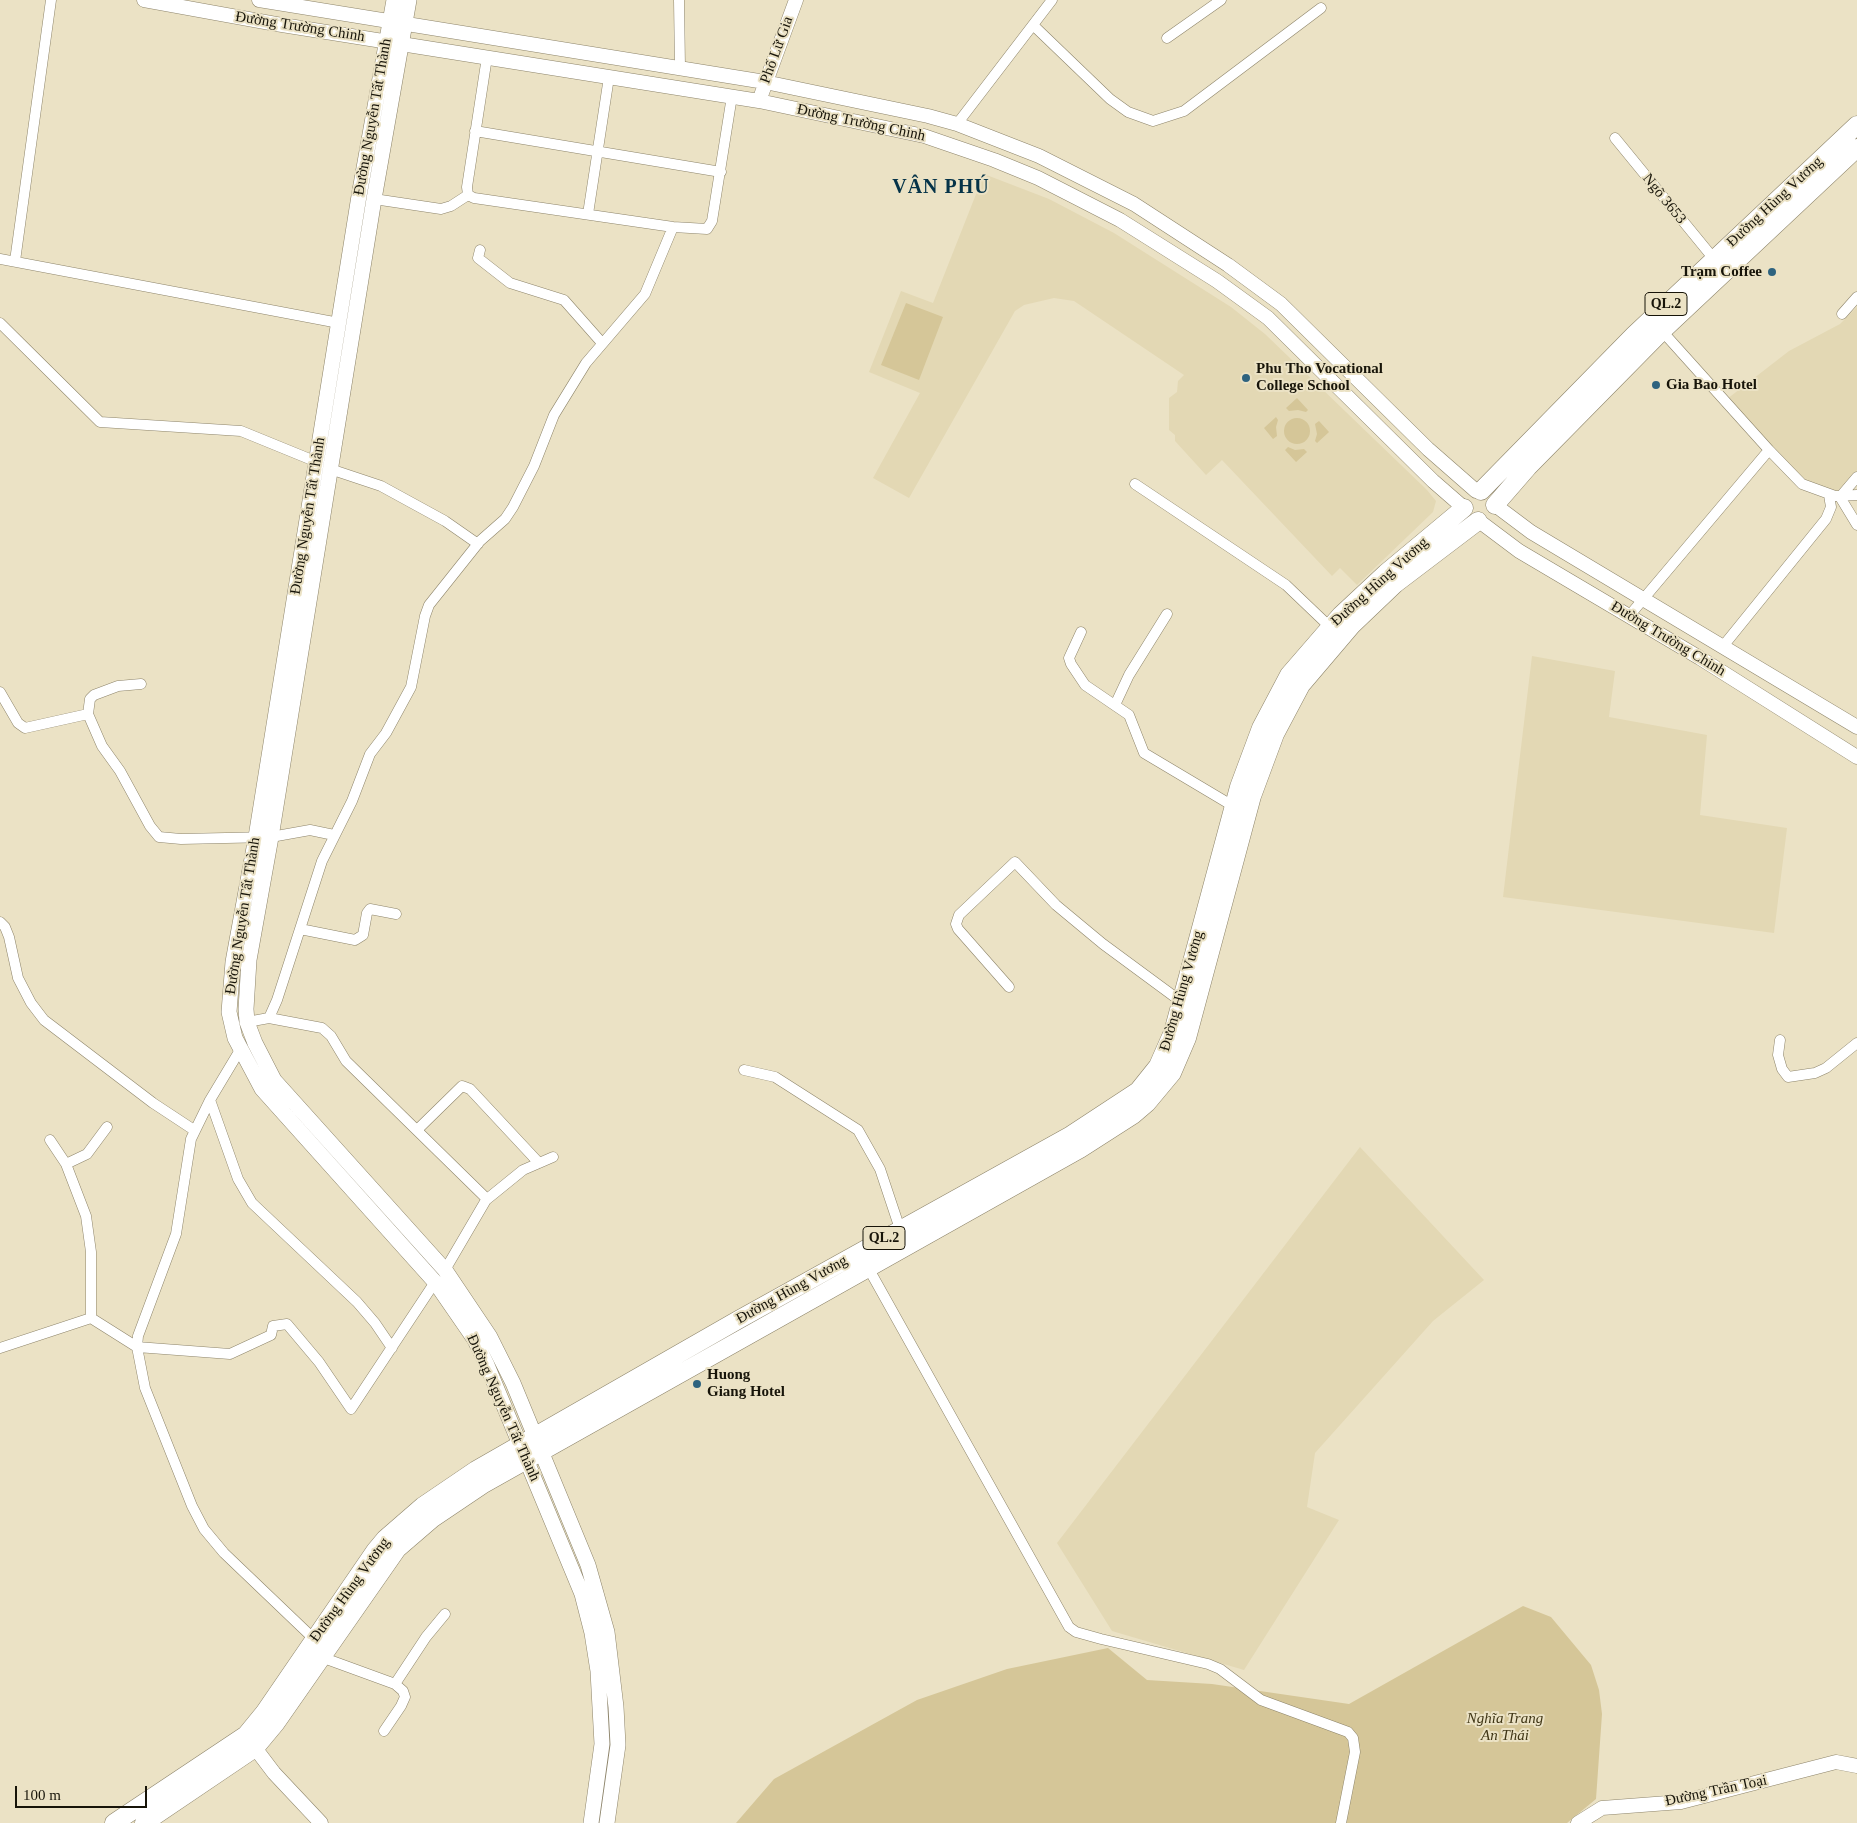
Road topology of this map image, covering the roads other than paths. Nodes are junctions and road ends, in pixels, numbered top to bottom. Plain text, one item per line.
1 (51, 0) edge
2 (144, 0) edge
3 (259, 0) edge
4 (394, 0) edge
5 (409, 0) edge
6 (679, 0) edge
7 (796, 0) edge
8 (1052, 0) edge
9 (1221, 0) edge
10 (280, 4) junction
11 (1321, 8) dead end
12 (397, 23) junction
13 (276, 24) junction
14 (1033, 25) junction
15 (1167, 38) dead end
16 (393, 42) junction
17 (487, 57) junction
18 (680, 68) junction
19 (608, 77) junction
20 (765, 82) junction
21 (732, 96) junction
22 (759, 101) junction
23 (928, 116) junction
24 (957, 124) junction
25 (1857, 124) edge
26 (475, 131) junction
27 (924, 136) junction
28 (1615, 138) dead end
29 (1857, 148) edge
30 (598, 151) junction
31 (721, 172) junction
32 (468, 195) junction
33 (374, 199) junction
34 (588, 214) junction
35 (673, 227) junction
36 (480, 250) dead end
37 (1714, 259) junction
38 (0, 260) edge
39 (15, 261) junction
40 (1857, 297) edge
41 (1842, 314) dead end
42 (0, 323) edge
43 (339, 323) junction
44 (1662, 331) junction
45 (602, 343) junction
46 (1768, 450) junction
47 (324, 465) junction
48 (1857, 477) edge
49 (1135, 484) dead end
50 (1479, 491) junction
51 (1829, 495) junction
52 (1857, 495) edge
53 (1840, 497) junction
54 (1494, 505) junction
55 (1464, 508) junction
56 (1478, 521) junction
57 (1857, 525) edge
58 (478, 544) junction
59 (1643, 598) junction
60 (1167, 614) dead end
61 (1629, 616) junction
62 (1330, 627) junction
63 (1081, 632) dead end
64 (1724, 645) junction
65 (141, 684) dead end
66 (0, 692) edge
67 (1114, 705) junction
68 (88, 714) junction
69 (1857, 728) edge
70 (1857, 757) edge
71 (1233, 806) junction
72 (334, 835) junction
73 (264, 837) junction
74 (396, 914) dead end
75 (2, 926) edge
76 (300, 929) junction
77 (1009, 987) dead end
78 (1188, 1007) junction
79 (269, 1018) junction
80 (247, 1022) junction
81 (1780, 1040) dead end
82 (1857, 1043) edge
83 (240, 1050) junction
84 (744, 1070) dead end
85 (210, 1100) junction
86 (107, 1127) dead end
87 (194, 1130) junction
88 (417, 1130) junction
89 (50, 1140) dead end
90 (553, 1157) dead end
91 (539, 1163) junction
92 (66, 1164) junction
93 (487, 1199) junction
94 (375, 1204) junction
95 (900, 1229) junction
96 (859, 1253) junction
97 (868, 1268) junction
98 (447, 1286) junction
99 (90, 1318) junction
100 (137, 1347) junction
101 (0, 1348) edge
102 (392, 1348) junction
103 (539, 1444) junction
104 (523, 1453) junction
105 (445, 1614) dead end
106 (314, 1639) junction
107 (321, 1656) junction
108 (395, 1684) junction
109 (384, 1731) dead end
110 (251, 1742) junction
111 (1857, 1766) edge
112 (114, 1823) edge
113 (144, 1823) edge
114 (321, 1823) edge
115 (591, 1823) edge
116 (607, 1823) edge
117 (1341, 1823) edge
118 (1578, 1823) edge

1 - 39 street
2 - 13 main road, Đường Trường Chinh
3 - 10 main road, Đường Trường Chinh
4 - 12 main road, Đường Nguyễn Tất Thành
5 - 12 main road, Đường Nguyễn Tất Thành
6 - 18 street
7 - 20 main road, Phố Lữ Gia
8 - 14 street
9 - 15 street
10 - 12 main road, Đường Trường Chinh
10 - 13 main road
11 - 14 street
12 - 16 main road, Đường Nguyễn Tất Thành
12 - 18 main road, Đường Trường Chinh
13 - 16 main road, Đường Trường Chinh
14 - 24 street
16 - 17 main road, Đường Trường Chinh
16 - 33 main road, Đường Nguyễn Tất Thành
16 - 43 main road, Đường Nguyễn Tất Thành
17 - 19 main road, Đường Trường Chinh
17 - 26 street
18 - 20 main road, Đường Trường Chinh
19 - 21 main road, Đường Trường Chinh
19 - 30 street
20 - 22 main road, Phố Lữ Gia
20 - 23 main road, Đường Trường Chinh
21 - 22 main road, Đường Trường Chinh
21 - 31 street
22 - 27 main road, Đường Trường Chinh
23 - 24 main road, Đường Trường Chinh
23 - 27 main road
24 - 50 main road, Đường Trường Chinh
25 - 37 highway, Đường Hùng Vương / QL.2
26 - 30 street
26 - 32 street
27 - 55 main road, Đường Trường Chinh
28 - 37 street, Ngõ 3653
29 - 44 highway, Đường Hùng Vương / QL.2
30 - 31 street
30 - 34 street
31 - 35 street
32 - 33 street
32 - 34 street
33 - 47 main road, Đường Nguyễn Tất Thành
34 - 35 street
35 - 45 street
36 - 45 street
37 - 50 highway, Đường Hùng Vương / QL.2
38 - 39 street
39 - 43 street
40 - 41 street
42 - 47 street
43 - 47 main road, Đường Nguyễn Tất Thành
44 - 46 street
44 - 54 highway, Đường Hùng Vương / QL.2
45 - 58 street
46 - 51 street
46 - 59 street
47 - 58 street
47 - 73 main road, Đường Nguyễn Tất Thành
48 - 53 street
49 - 62 street
50 - 54 highway
50 - 55 highway, QL.2
51 - 53 street
51 - 64 street
52 - 53 street
53 - 57 street
54 - 56 highway, QL.2
54 - 59 main road, Đường Trường Chinh
55 - 56 highway
55 - 62 highway, Đường Hùng Vương / QL.2
56 - 61 main road, Đường Trường Chinh
56 - 78 highway, Đường Hùng Vương / QL.2
58 - 72 street
59 - 61 street
59 - 64 main road, Đường Trường Chinh
60 - 67 street
61 - 70 main road, Đường Trường Chinh
62 - 71 highway, Đường Hùng Vương / QL.2
63 - 67 street
64 - 69 main road, Đường Trường Chinh
65 - 68 street
66 - 68 street
67 - 71 street
68 - 73 street
71 - 78 highway, Đường Hùng Vương / QL.2
72 - 73 street
72 - 76 street
73 - 80 main road, Đường Nguyễn Tất Thành
73 - 83 main road, Đường Nguyễn Tất Thành
74 - 76 street
75 - 87 street
76 - 79 street
77 - 78 street
78 - 95 highway, Đường Hùng Vương / QL.2
78 - 97 highway, Đường Hùng Vương / QL.2
79 - 80 street
79 - 88 street
80 - 94 main road, Đường Nguyễn Tất Thành
81 - 82 street
83 - 85 street
83 - 94 main road, Đường Nguyễn Tất Thành
84 - 95 street
85 - 87 street
85 - 102 street
86 - 92 street
87 - 100 street
88 - 91 street
88 - 93 street
89 - 92 street
90 - 91 street
91 - 93 street
92 - 99 street
93 - 98 street
94 - 98 main road, Đường Nguyễn Tất Thành
95 - 96 highway, Đường Hùng Vương / QL.2
96 - 97 street
96 - 103 highway, Đường Hùng Vương / QL.2
97 - 103 highway, Đường Hùng Vương / QL.2
97 - 117 street
98 - 102 street
98 - 103 main road, Đường Nguyễn Tất Thành
98 - 104 main road, Đường Nguyễn Tất Thành
99 - 100 street
99 - 101 street
100 - 102 street
100 - 106 street
103 - 104 highway, Đường Hùng Vương / QL.2
103 - 116 main road, Đường Nguyễn Tất Thành
104 - 106 highway, Đường Hùng Vương / QL.2
104 - 107 highway, Đường Hùng Vương / QL.2
104 - 115 main road, Đường Nguyễn Tất Thành
105 - 108 street
106 - 110 highway, Đường Hùng Vương / QL.2
107 - 108 street
107 - 110 highway, Đường Hùng Vương / QL.2
108 - 109 street
110 - 112 highway, Đường Hùng Vương / QL.2
110 - 113 highway, Đường Hùng Vương / QL.2
110 - 114 main road
111 - 118 main road, Đường Trần Toại

